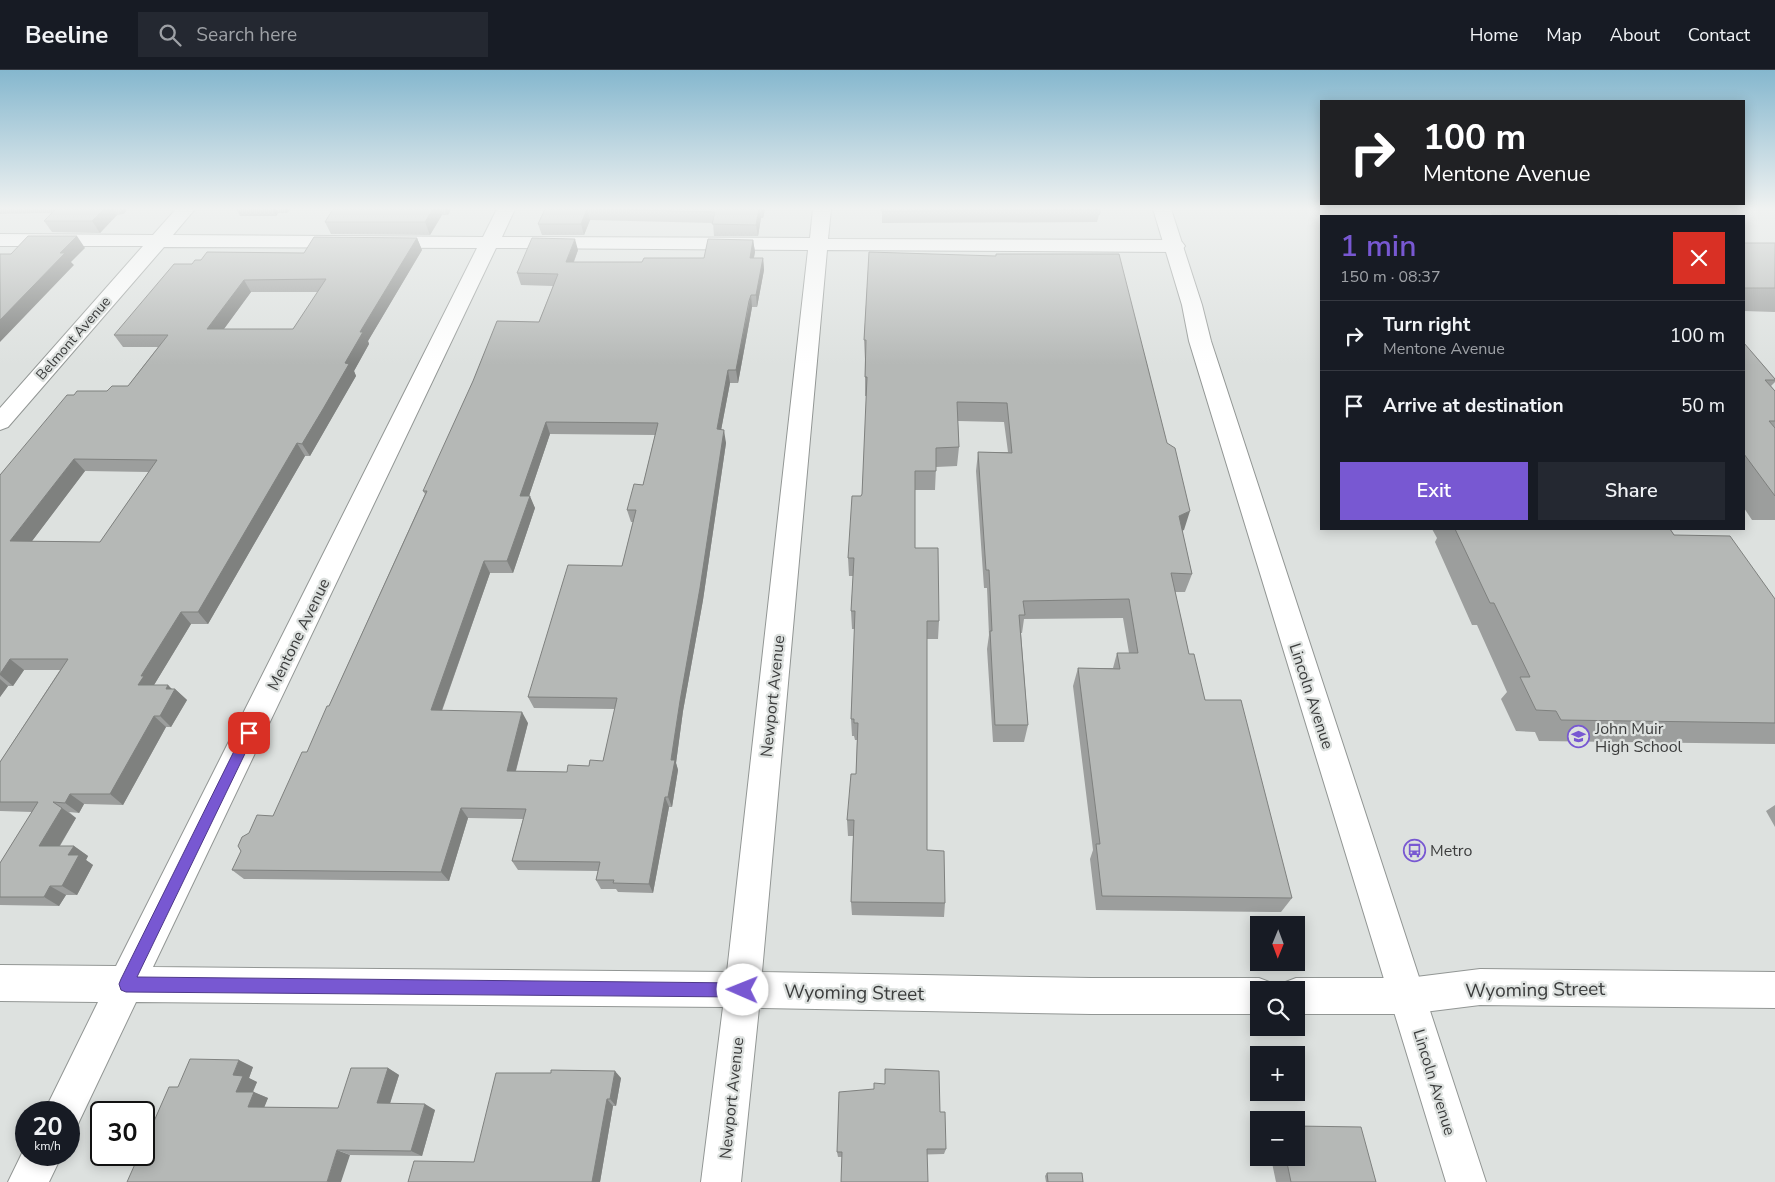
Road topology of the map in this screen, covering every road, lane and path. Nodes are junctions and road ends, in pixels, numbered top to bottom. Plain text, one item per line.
1 (140, 261) edge
2 (480, 261) edge
3 (817, 261) edge
4 (1179, 261) edge
5 (0, 422) edge
6 (0, 983) edge
7 (126, 984) junction
8 (743, 990) junction
9 (1775, 990) edge
10 (1250, 996) edge
11 (1305, 996) edge
12 (1408, 996) junction
13 (68, 1101) edge
14 (36, 1166) edge
15 (28, 1182) edge
16 (721, 1182) edge
17 (1466, 1182) edge

1 - 5 street, Belmont Avenue
2 - 7 street, Mentone Avenue
3 - 8 street, Newport Avenue
4 - 12 street, Lincoln Avenue
6 - 7 street, Wyoming Street
7 - 8 street, Wyoming Street
7 - 13 street, Mentone Avenue
8 - 10 street, Wyoming Street
8 - 16 street, Newport Avenue
9 - 12 street, Wyoming Street
11 - 12 street, Wyoming Street
12 - 17 street, Lincoln Avenue
14 - 15 street

